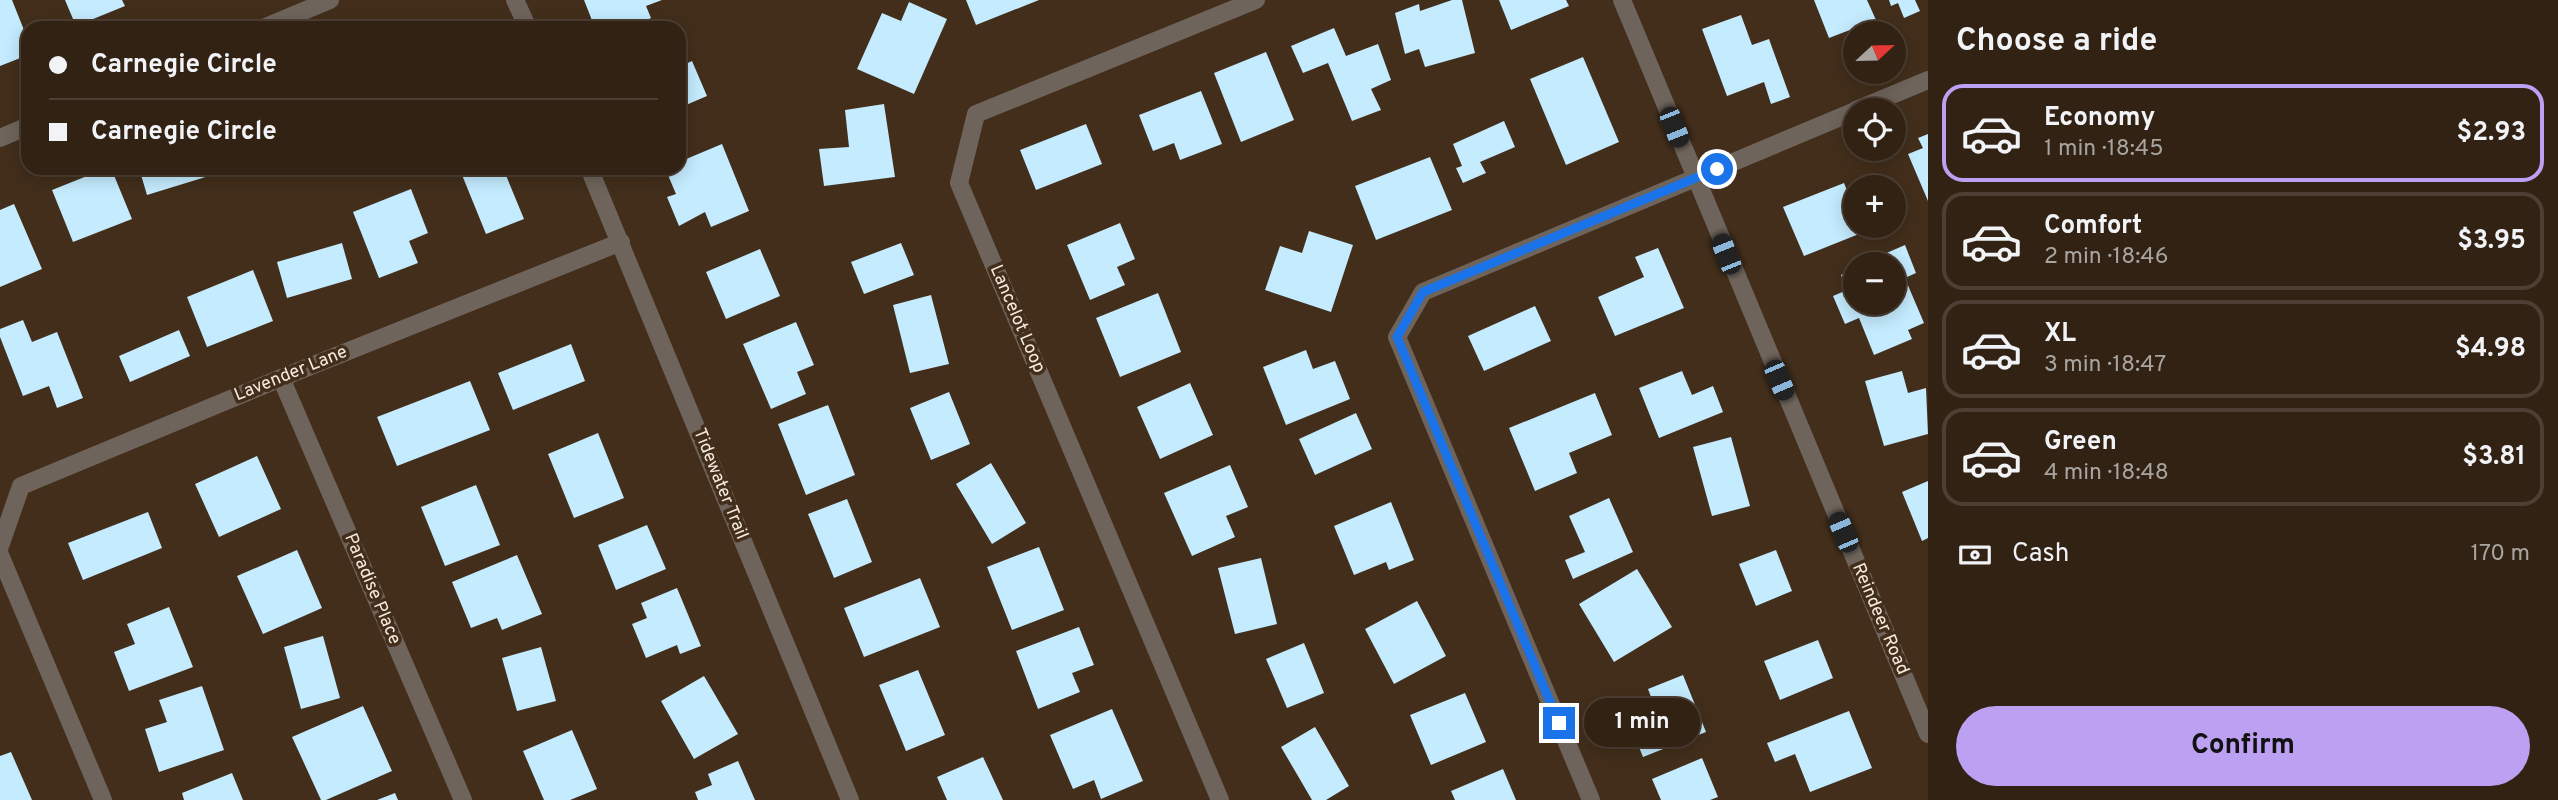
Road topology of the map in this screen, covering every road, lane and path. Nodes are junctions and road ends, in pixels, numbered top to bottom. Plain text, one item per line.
1 (330, 0) edge
2 (516, 0) edge
3 (1256, 0) edge
4 (1622, 0) edge
5 (280, 21) edge
6 (525, 21) edge
7 (1928, 80) edge
8 (1886, 98) edge
9 (1843, 116) edge
10 (21, 129) edge
11 (0, 138) edge
12 (592, 175) edge
13 (1695, 178) junction
14 (621, 242) junction
15 (281, 378) junction
16 (0, 546) edge
17 (0, 555) edge
18 (1928, 734) edge
19 (103, 800) edge
20 (463, 800) edge
21 (850, 800) edge
22 (1220, 800) edge
23 (1591, 800) edge

1 - 5 street
2 - 6 street
3 - 22 street, Lancelot Loop
4 - 13 street, Reindeer Road
7 - 8 street
9 - 13 street
10 - 11 street
12 - 14 street, Tidewater Trail
13 - 18 street, Reindeer Road
13 - 23 street
14 - 15 street, Lavender Lane
14 - 21 street, Tidewater Trail
15 - 16 street, Lavender Lane
15 - 20 street, Paradise Place
17 - 19 street

